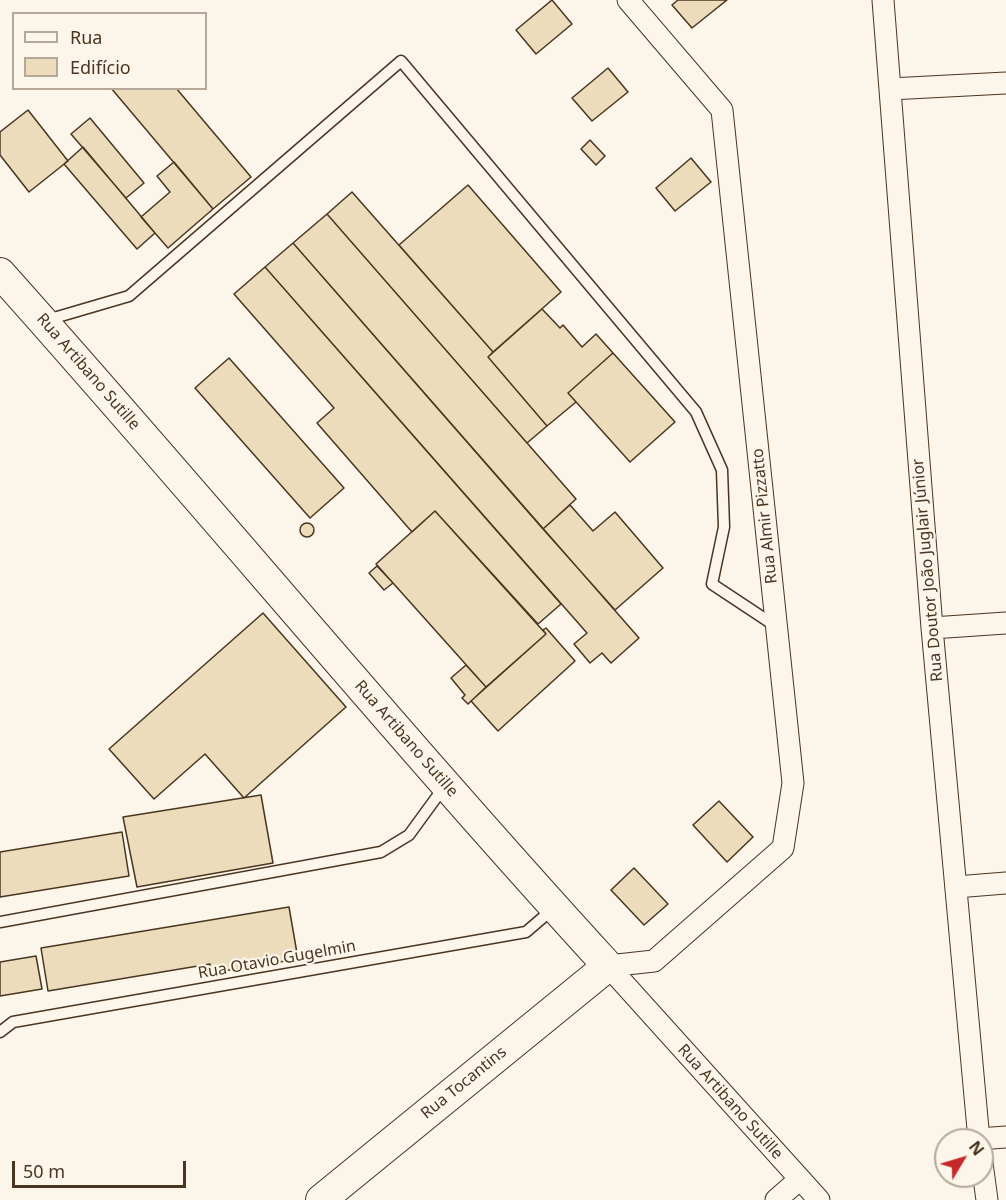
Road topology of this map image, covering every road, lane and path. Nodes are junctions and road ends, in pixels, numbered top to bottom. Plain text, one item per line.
1 (628, 0) edge
2 (883, 0) edge
3 (1006, 83) edge
4 (890, 89) junction
5 (0, 273) edge
6 (44, 321) junction
7 (1006, 623) edge
8 (777, 627) junction
9 (932, 628) junction
10 (446, 784) junction
11 (1006, 883) edge
12 (956, 887) junction
13 (554, 907) junction
14 (0, 922) edge
15 (608, 966) junction
16 (0, 1032) edge
17 (978, 1128) edge
18 (800, 1179) junction
19 (321, 1200) edge
20 (776, 1200) edge
21 (819, 1200) edge

1 - 8 street, Rua Almir Pizzatto
2 - 4 street, Rua Doutor João Juglair Júnior
3 - 4 street
4 - 9 street, Rua Doutor João Juglair Júnior
5 - 6 main road, Rua Artibano Sutille
6 - 8 lane
6 - 10 main road, Rua Artibano Sutille
7 - 9 street
8 - 15 street, Rua Almir Pizzatto
9 - 12 street, Rua Doutor João Juglair Júnior
10 - 13 main road, Rua Artibano Sutille
10 - 14 lane
11 - 12 street
12 - 17 street, Rua Doutor João Juglair Júnior
13 - 15 main road, Rua Artibano Sutille
13 - 16 lane, Rua Otavio Gugelmin
15 - 18 street, Rua Artibano Sutille
15 - 19 main road, Rua Tocantins
18 - 20 street
18 - 21 street, Rua Artibano Sutille

